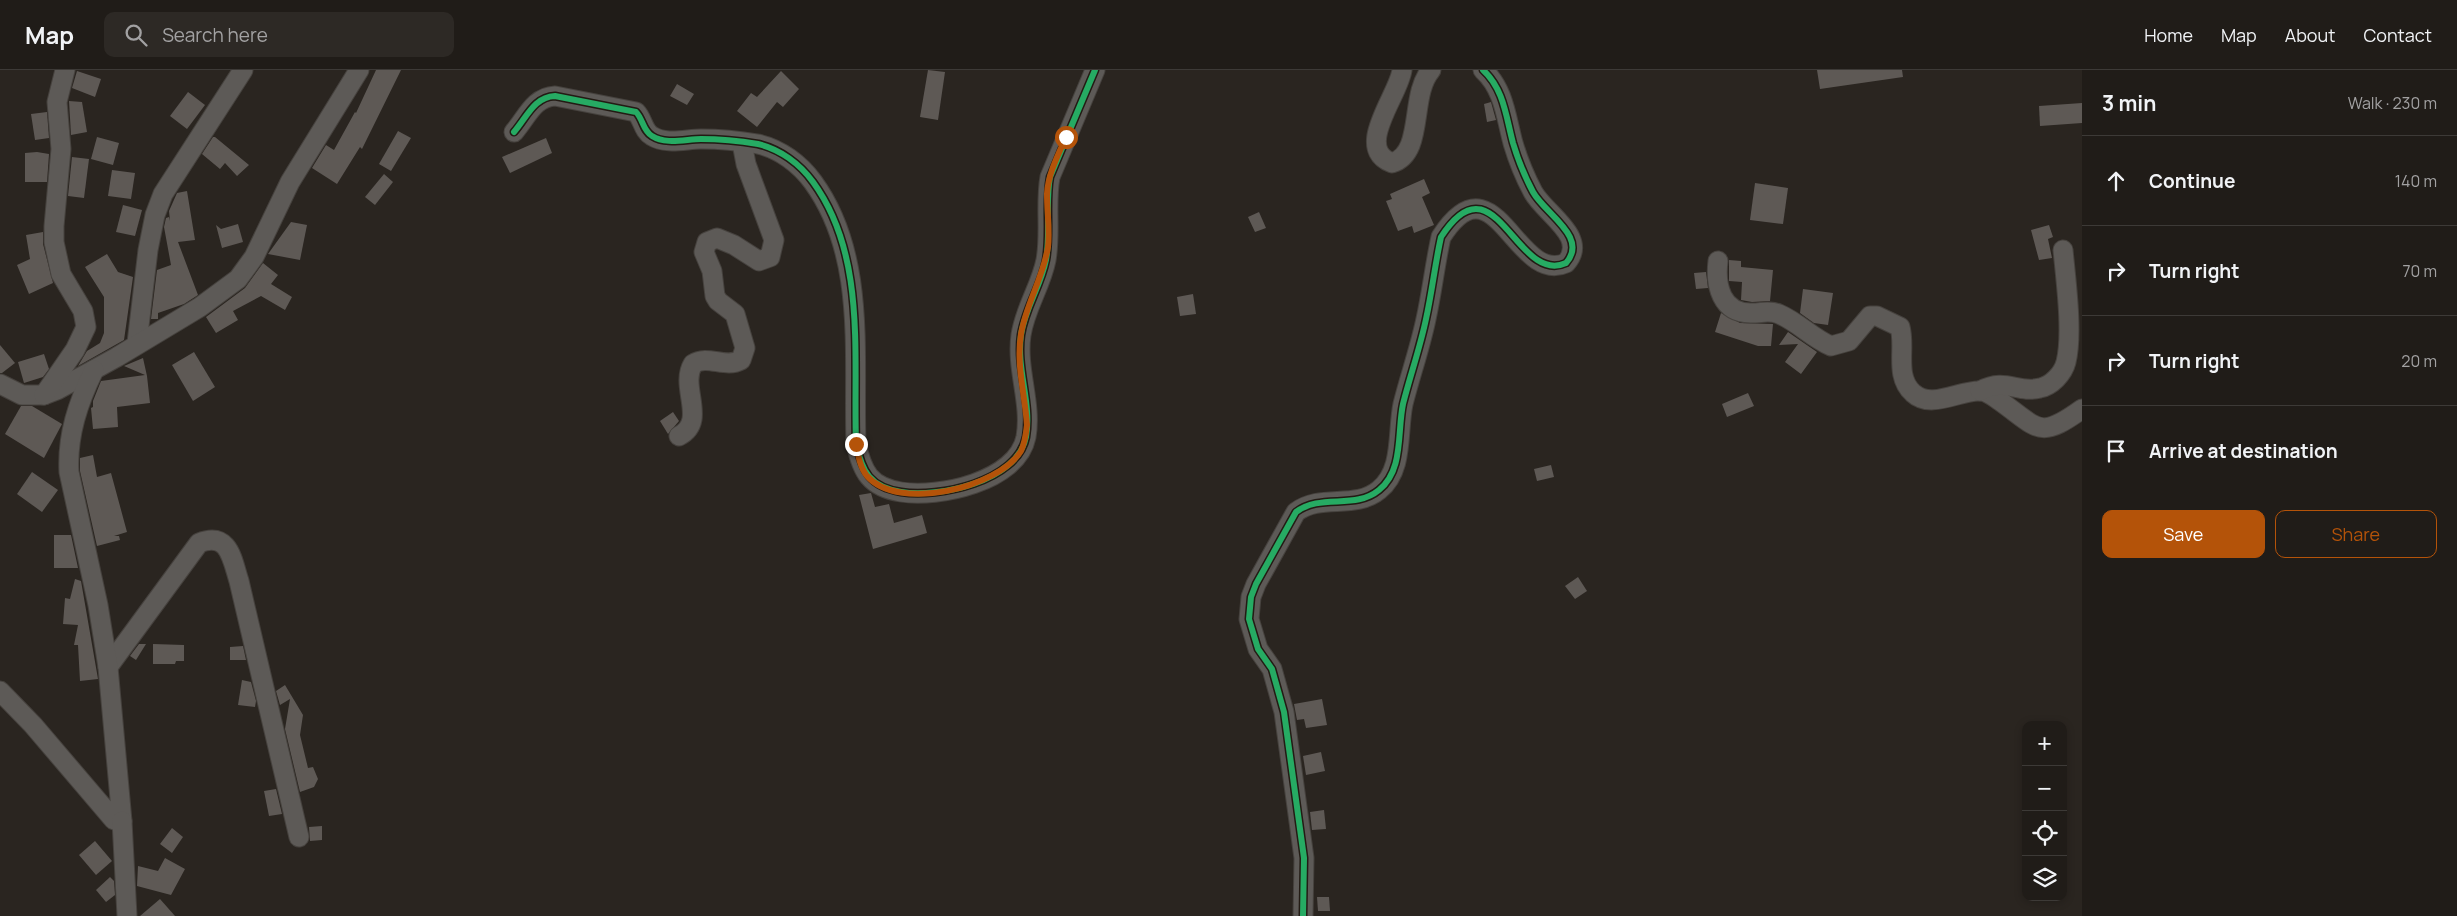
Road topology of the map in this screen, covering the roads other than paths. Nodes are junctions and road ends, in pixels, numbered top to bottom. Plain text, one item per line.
1 (65, 70) edge
2 (244, 70) edge
3 (359, 70) edge
4 (1095, 70) edge
5 (1402, 70) edge
6 (1431, 70) edge
7 (1483, 70) edge
8 (514, 132) dead end
9 (742, 143) junction
10 (2063, 250) dead end
11 (1718, 261) dead end
12 (137, 343) junction
13 (94, 370) junction
14 (0, 384) edge
15 (1980, 391) junction
16 (44, 395) junction
17 (2082, 409) edge
18 (679, 436) dead end
19 (108, 667) junction
20 (0, 691) edge
21 (122, 821) junction
22 (298, 837) dead end
23 (127, 916) edge
24 (1303, 916) edge

1 - 16 street
2 - 12 street
3 - 12 street
4 - 9 street
5 - 6 street
7 - 24 street
8 - 9 street
9 - 18 street
10 - 15 street
11 - 15 street
12 - 13 street
13 - 16 street
13 - 19 street
14 - 16 street
15 - 17 street
19 - 21 street
19 - 22 street
20 - 21 street
21 - 23 street

